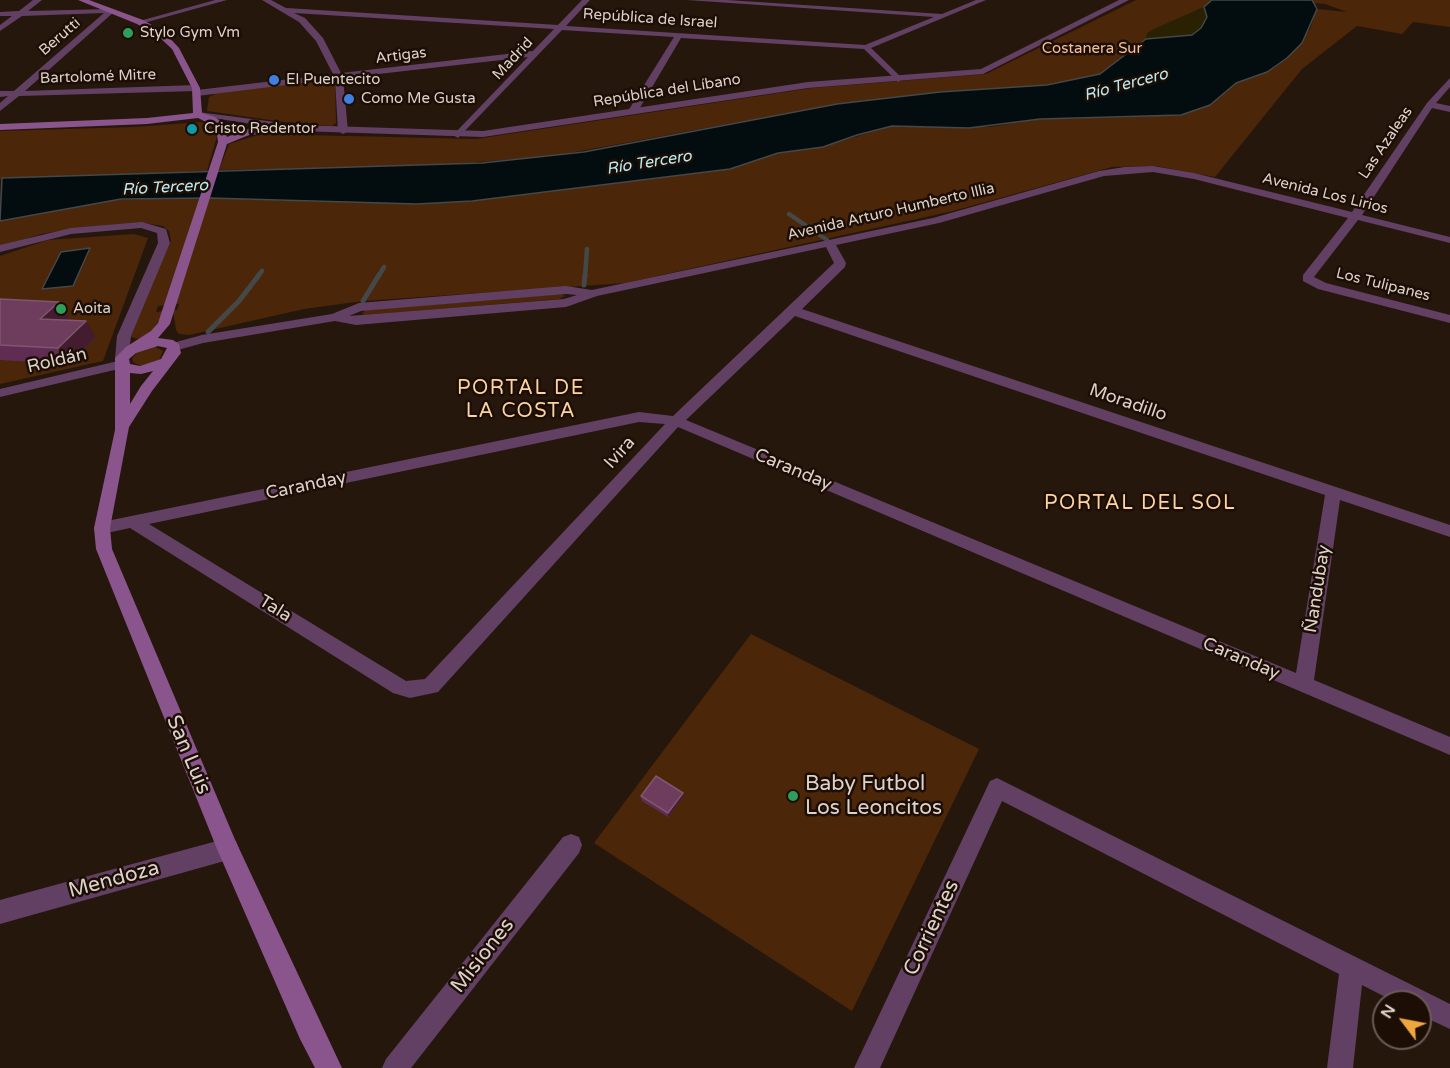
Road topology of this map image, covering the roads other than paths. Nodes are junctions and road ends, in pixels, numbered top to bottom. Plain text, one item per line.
1 (38, 0) edge
2 (78, 0) edge
3 (223, 0) edge
4 (266, 0) edge
5 (586, 0) edge
6 (691, 0) edge
7 (982, 0) edge
8 (1125, 0) edge
9 (86, 1) edge
10 (287, 10) junction
11 (111, 11) junction
12 (22, 13) junction
13 (0, 14) edge
14 (945, 15) junction
15 (140, 22) junction
16 (561, 27) junction
17 (0, 29) edge
18 (679, 35) junction
19 (867, 47) junction
20 (537, 53) junction
21 (339, 77) junction
22 (898, 79) junction
23 (1450, 81) edge
24 (196, 91) junction
25 (17, 93) junction
26 (0, 94) edge
27 (1430, 105) junction
28 (0, 108) edge
29 (1450, 109) edge
30 (633, 111) junction
31 (198, 115) junction
32 (0, 127) edge
33 (298, 128) junction
34 (343, 131) junction
35 (458, 135) junction
36 (222, 144) junction
37 (1194, 176) joint
38 (1354, 218) junction
39 (1450, 240) edge
40 (830, 244) junction
41 (0, 249) edge
42 (1310, 281) joint
43 (794, 311) junction
44 (1450, 319) edge
45 (164, 324) junction
46 (173, 346) junction
47 (135, 348) junction
48 (166, 362) junction
49 (122, 363) junction
50 (0, 393) edge
51 (676, 421) junction
52 (122, 430) junction
53 (1333, 492) junction
54 (133, 522) junction
55 (102, 528) junction
56 (1450, 531) edge
57 (1304, 685) junction
58 (420, 690) joint
59 (1450, 746) edge
60 (571, 845) dead end
61 (228, 849) junction
62 (0, 912) edge
63 (1352, 967) junction
64 (1450, 1017) edge
65 (330, 1068) edge
66 (395, 1068) edge
67 (867, 1068) edge
68 (1340, 1068) edge

1 - 12 street
2 - 9 main road
3 - 15 street
4 - 10 street
5 - 16 street, Madrid
6 - 14 street
7 - 14 street
8 - 22 street, República del Líbano
9 - 11 main road
10 - 16 street, República de Israel
10 - 21 street
11 - 12 street
11 - 15 main road
11 - 25 street, Berutti
12 - 13 street
12 - 17 street
14 - 19 street
15 - 24 main road
16 - 18 street, República de Israel
16 - 20 street, Madrid
18 - 19 street, República de Israel
18 - 30 street
19 - 22 street
20 - 21 street, Artigas
20 - 35 street, Madrid
21 - 24 street, Artigas
21 - 34 street
22 - 30 street, República del Líbano
23 - 27 street, Las Azaleas
24 - 25 street, Bartolomé Mitre
24 - 31 main road
25 - 26 street, Bartolomé Mitre
25 - 28 street, Berutti
27 - 29 street
27 - 38 street, Las Azaleas
30 - 35 street, República del Líbano
31 - 32 main road
31 - 33 street, República del Líbano
31 - 36 main road
33 - 34 street, República del Líbano
33 - 36 main road
34 - 35 street, República del Líbano
36 - 45 main road
37 - 38 street, Avenida Los Lirios
37 - 40 street, Avenida Arturo Humberto Illia
38 - 39 street, Avenida Los Lirios
38 - 42 street, Las Azaleas
40 - 43 street, Ivira
40 - 46 street, Avenida Arturo Humberto Illia
41 - 49 street
42 - 44 street, Los Tulipanes
43 - 51 street, Ivira
43 - 53 street, Moradillo
45 - 46 main road
45 - 47 main road
46 - 47 main road
46 - 48 main road, San Luis
47 - 49 main road
48 - 49 main road
48 - 52 main road, San Luis
49 - 50 street, Roldán
49 - 52 main road, San Luis
51 - 54 street, Caranday
51 - 57 street, Caranday
51 - 58 street, Ivira
52 - 55 main road, San Luis
53 - 56 street, Moradillo
53 - 57 street, Ñandubay
54 - 55 street, Caranday
54 - 58 street, Tala
55 - 61 main road, San Luis
57 - 59 street, Caranday
60 - 66 street, Misiones
61 - 62 street, Mendoza
61 - 65 main road, San Luis
63 - 64 street
63 - 67 street, Corrientes
63 - 68 street

